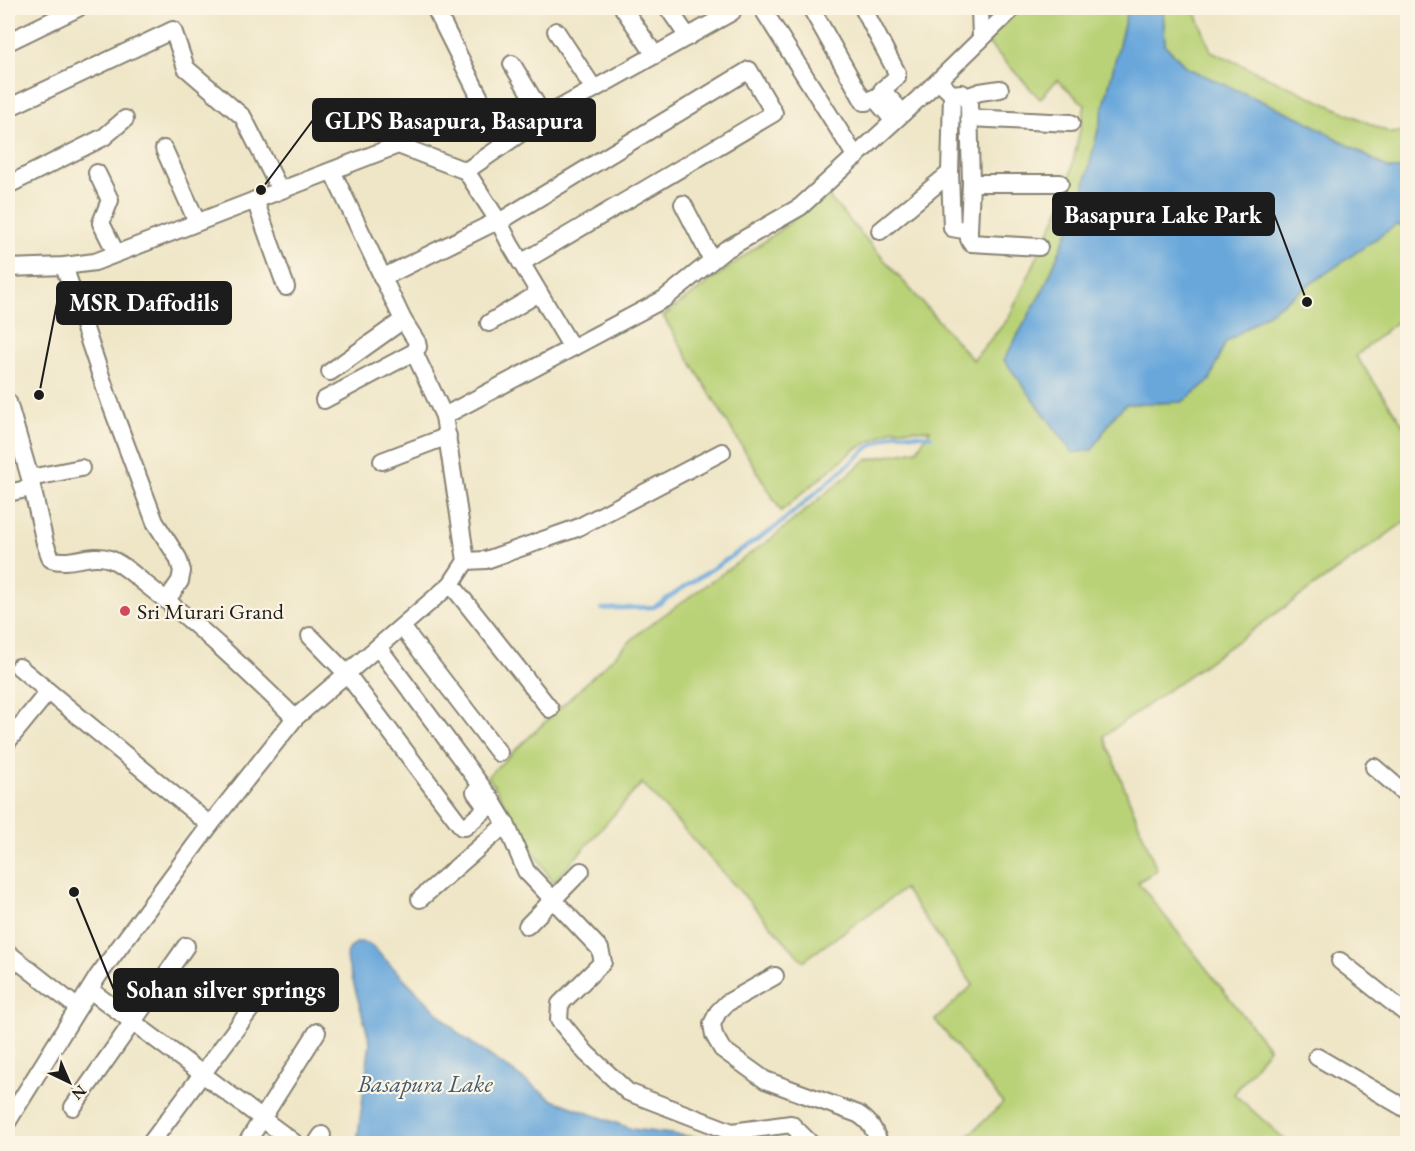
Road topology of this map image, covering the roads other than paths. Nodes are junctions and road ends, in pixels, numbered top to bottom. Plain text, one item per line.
1 (78, 8) edge
2 (435, 8) edge
3 (623, 8) edge
4 (668, 8) edge
5 (729, 8) edge
6 (762, 8) edge
7 (811, 8) edge
8 (980, 8) edge
9 (1013, 8) edge
10 (867, 9) edge
11 (556, 31) dead end
12 (688, 37) junction
13 (981, 39) junction
14 (8, 42) edge
15 (655, 56) junction
16 (512, 64) dead end
17 (938, 81) junction
18 (594, 89) junction
19 (1000, 89) dead end
20 (878, 94) junction
21 (959, 95) junction
22 (8, 108) edge
23 (544, 117) junction
24 (898, 117) junction
25 (969, 118) junction
26 (125, 119) dead end
27 (1071, 123) dead end
28 (503, 144) junction
29 (164, 149) dead end
30 (856, 157) junction
31 (332, 171) junction
32 (466, 171) junction
33 (97, 173) dead end
34 (950, 173) junction
35 (971, 183) junction
36 (1060, 183) dead end
37 (8, 185) edge
38 (280, 190) junction
39 (255, 200) junction
40 (683, 204) dead end
41 (197, 222) junction
42 (499, 222) junction
43 (879, 231) dead end
44 (969, 231) junction
45 (1039, 247) dead end
46 (116, 253) junction
47 (712, 260) junction
48 (521, 263) junction
49 (64, 266) junction
50 (8, 268) edge
51 (382, 278) junction
52 (286, 287) dead end
53 (539, 293) junction
54 (403, 320) junction
55 (489, 323) dead end
56 (572, 348) junction
57 (414, 352) junction
58 (330, 372) dead end
59 (324, 400) dead end
60 (8, 402) edge
61 (444, 416) junction
62 (448, 436) junction
63 (722, 453) dead end
64 (382, 461) dead end
65 (81, 468) dead end
66 (31, 483) junction
67 (8, 493) edge
68 (466, 561) junction
69 (451, 584) junction
70 (167, 600) junction
71 (402, 627) junction
72 (310, 636) dead end
73 (375, 650) junction
74 (19, 667) dead end
75 (347, 674) junction
76 (48, 692) junction
77 (550, 709) dead end
78 (295, 718) junction
79 (8, 741) edge
80 (499, 753) dead end
81 (1374, 767) dead end
82 (1407, 796) edge
83 (506, 824) junction
84 (210, 825) junction
85 (581, 871) dead end
86 (420, 899) dead end
87 (552, 900) junction
88 (527, 926) dead end
89 (186, 946) dead end
90 (8, 953) edge
91 (1340, 961) dead end
92 (774, 975) dead end
93 (90, 990) junction
94 (253, 1006) dead end
95 (78, 1008) junction
96 (1407, 1015) edge
97 (134, 1022) junction
98 (316, 1032) dead end
99 (1317, 1057) dead end
100 (203, 1073) junction
101 (73, 1107) dead end
102 (1407, 1110) edge
103 (262, 1118) junction
104 (8, 1121) edge
105 (150, 1143) edge
106 (246, 1143) edge
107 (296, 1143) edge
108 (811, 1143) edge
109 (880, 1143) edge

1 - 14 street
2 - 28 street
3 - 15 street
4 - 12 street
5 - 12 street
6 - 30 street
7 - 20 street
8 - 13 street
9 - 13 street
10 - 20 street
11 - 18 street
12 - 15 street
13 - 17 street
15 - 18 street
16 - 23 street
17 - 21 street
17 - 24 street
18 - 23 street
19 - 21 street
20 - 24 street
21 - 25 street
21 - 34 street
22 - 38 street
23 - 28 street
24 - 30 street
25 - 27 street
25 - 35 street
26 - 37 street
28 - 32 street
29 - 41 street
30 - 47 street
31 - 32 street
31 - 38 street
31 - 51 street
32 - 42 street
33 - 46 street
34 - 43 street
34 - 44 street
35 - 36 street
35 - 44 street
38 - 39 street
39 - 41 street
39 - 52 street
40 - 47 street
41 - 46 street
42 - 48 street
42 - 48 street
42 - 51 street
44 - 45 street
46 - 49 street
47 - 56 street
48 - 53 street
49 - 50 street
49 - 70 street
51 - 54 street
53 - 55 street
53 - 56 street
54 - 57 street
54 - 58 street
56 - 61 street
57 - 59 street
57 - 61 street
60 - 66 street
61 - 62 street
62 - 64 street
62 - 68 street
63 - 68 street
65 - 66 street
66 - 67 street
66 - 70 street
68 - 69 street
69 - 71 street
69 - 77 street
70 - 78 street
71 - 73 street
71 - 80 street
72 - 75 street
73 - 75 street
73 - 75 street
73 - 83 street
74 - 76 street
75 - 78 street
76 - 79 street
76 - 84 street
78 - 84 street
81 - 82 street
83 - 86 street
83 - 87 street
84 - 93 street
85 - 87 street
87 - 88 street
87 - 108 street
89 - 97 street
90 - 95 street
91 - 96 street
92 - 109 street
93 - 95 street
93 - 97 street
94 - 100 street
95 - 104 street
97 - 100 street
97 - 101 street
98 - 103 street
99 - 102 street
100 - 103 street
100 - 105 street
103 - 106 street
103 - 107 street

